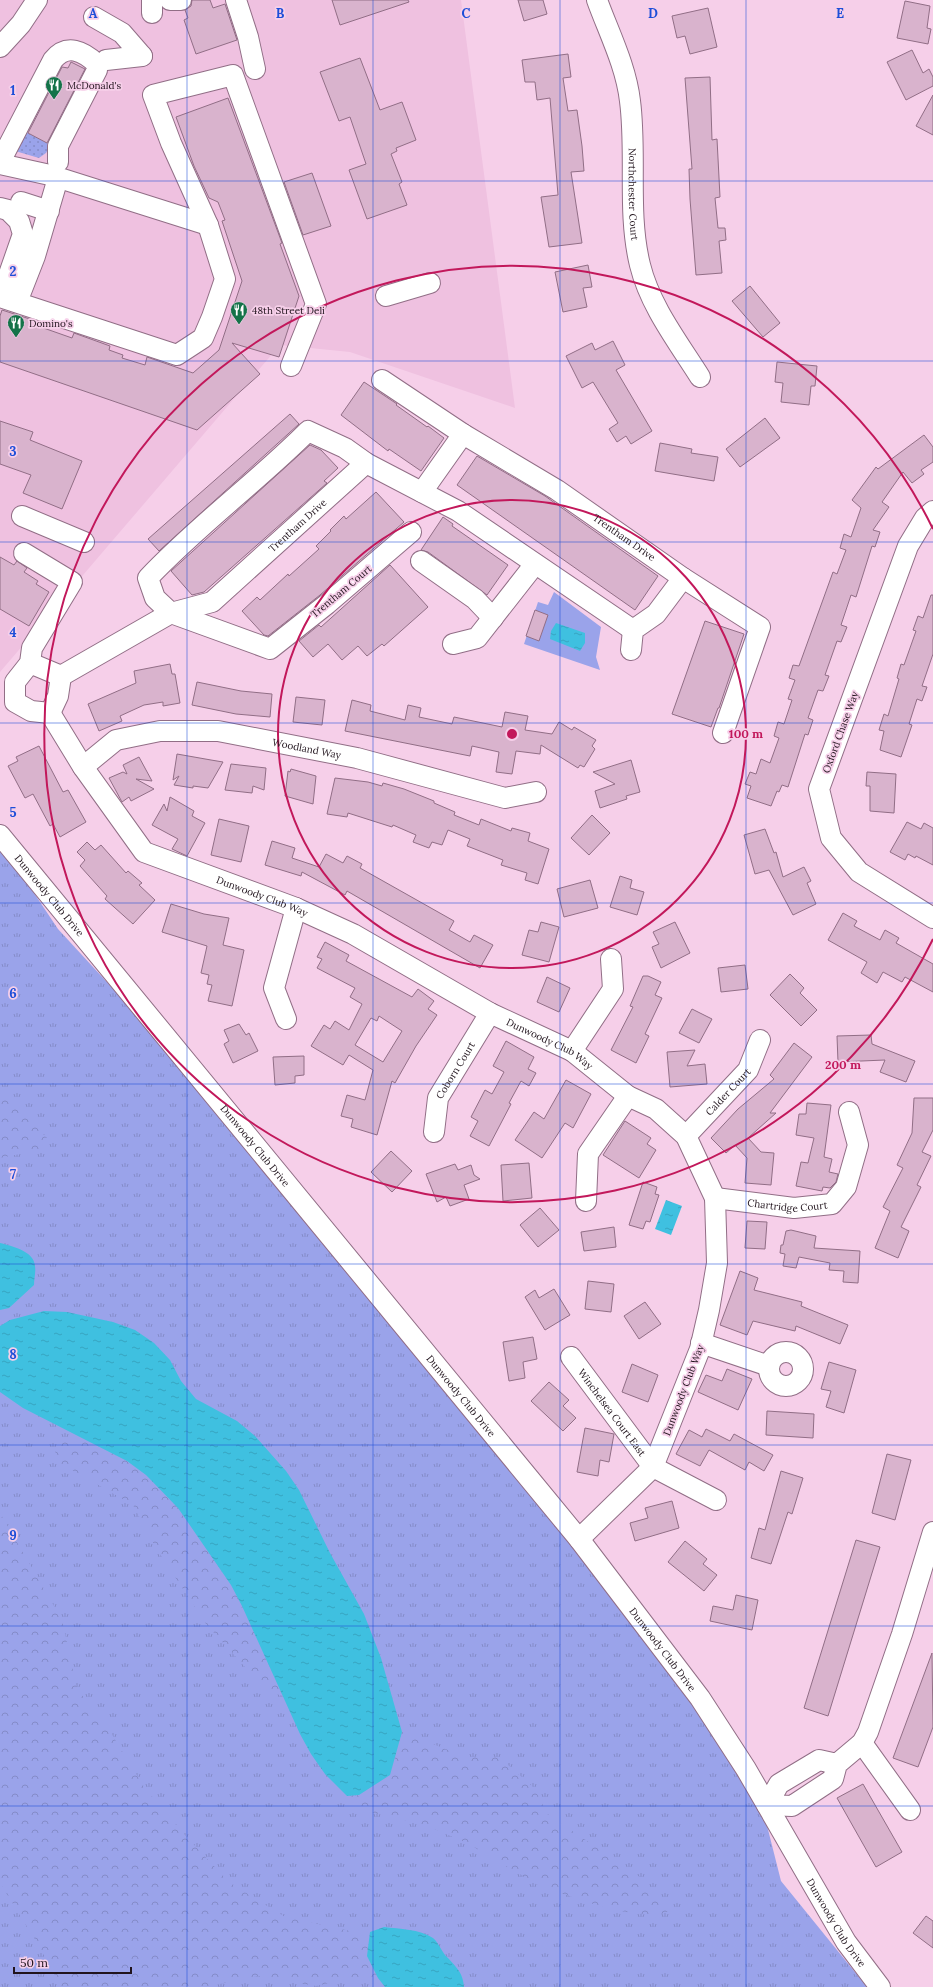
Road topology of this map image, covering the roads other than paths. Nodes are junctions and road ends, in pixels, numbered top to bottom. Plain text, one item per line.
1 (37, 0) edge
2 (170, 0) edge
3 (181, 0) edge
4 (236, 0) edge
5 (597, 0) edge
6 (94, 17) dead end
7 (4, 36) edge
8 (65, 37) dead end
9 (106, 60) dead end
10 (39, 65) dead end
11 (256, 69) dead end
12 (0, 163) edge
13 (58, 170) junction
14 (10, 207) edge
15 (49, 211) junction
16 (208, 225) junction
17 (430, 283) dead end
18 (386, 296) dead end
19 (6, 299) edge
20 (291, 366) dead end
21 (700, 377) dead end
22 (382, 380) dead end
23 (463, 434) junction
24 (366, 463) junction
25 (422, 492) junction
26 (933, 511) edge
27 (22, 516) dead end
28 (411, 532) dead end
29 (84, 542) dead end
30 (24, 553) dead end
31 (421, 561) dead end
32 (536, 564) junction
33 (683, 578) junction
34 (171, 613) junction
35 (493, 618) junction
36 (633, 630) junction
37 (453, 644) dead end
38 (630, 650) dead end
39 (30, 663) junction
40 (61, 676) junction
41 (7, 705) edge
42 (50, 713) junction
43 (723, 733) dead end
44 (83, 767) junction
45 (536, 792) dead end
46 (0, 835) edge
47 (296, 908) junction
48 (933, 918) edge
49 (611, 959) dead end
50 (490, 1013) junction
51 (286, 1019) dead end
52 (760, 1040) dead end
53 (572, 1051) junction
54 (628, 1096) junction
55 (849, 1112) dead end
56 (434, 1132) dead end
57 (686, 1136) junction
58 (715, 1198) junction
59 (586, 1201) dead end
60 (702, 1342) junction
61 (571, 1357) dead end
62 (769, 1366) dead end
63 (653, 1467) junction
64 (716, 1500) dead end
65 (933, 1532) edge
66 (579, 1539) junction
67 (862, 1742) junction
68 (767, 1805) junction
69 (910, 1810) dead end
70 (880, 1987) edge

1 - 7 street
2 - 3 street
4 - 11 street
5 - 21 street, Northchester Court
6 - 9 street
8 - 10 street
12 - 13 street
12 - 13 street
13 - 15 street
13 - 16 street
14 - 15 street
14 - 19 street
15 - 19 street
16 - 19 street
16 - 20 street
17 - 18 street
22 - 23 street, Trentham Drive
23 - 25 street
23 - 33 street, Trentham Drive
24 - 25 street
24 - 34 street, Trentham Drive
24 - 34 street
25 - 32 street
26 - 48 street, Oxford Chase Way
27 - 29 street
28 - 34 street, Trentham Court
30 - 39 street
31 - 35 street
32 - 35 street
32 - 36 street
33 - 36 street
33 - 43 street, Trentham Drive
34 - 40 street, Trentham Drive
35 - 37 street
36 - 38 street
39 - 40 street
39 - 41 street
40 - 42 street
41 - 42 street
42 - 44 street, Dunwoody Club Way
44 - 45 street, Woodland Way
44 - 47 street, Dunwoody Club Way
46 - 66 street, Dunwoody Club Drive
47 - 50 street, Dunwoody Club Way
47 - 51 street
49 - 53 street
50 - 53 street, Dunwoody Club Way
50 - 56 street, Coborn Court
52 - 57 street, Calder Court
53 - 54 street, Dunwoody Club Way
54 - 57 street, Dunwoody Club Way
54 - 59 street
55 - 58 street, Chartridge Court
57 - 58 street, Dunwoody Club Way
58 - 60 street, Dunwoody Club Way
60 - 62 street
60 - 63 street, Dunwoody Club Way
61 - 63 street, Winchelsea Court East
63 - 64 street
63 - 66 street, Dunwoody Club Way
65 - 67 street
66 - 68 street, Dunwoody Club Drive
67 - 68 street
67 - 69 street
68 - 70 street, Dunwoody Club Drive

